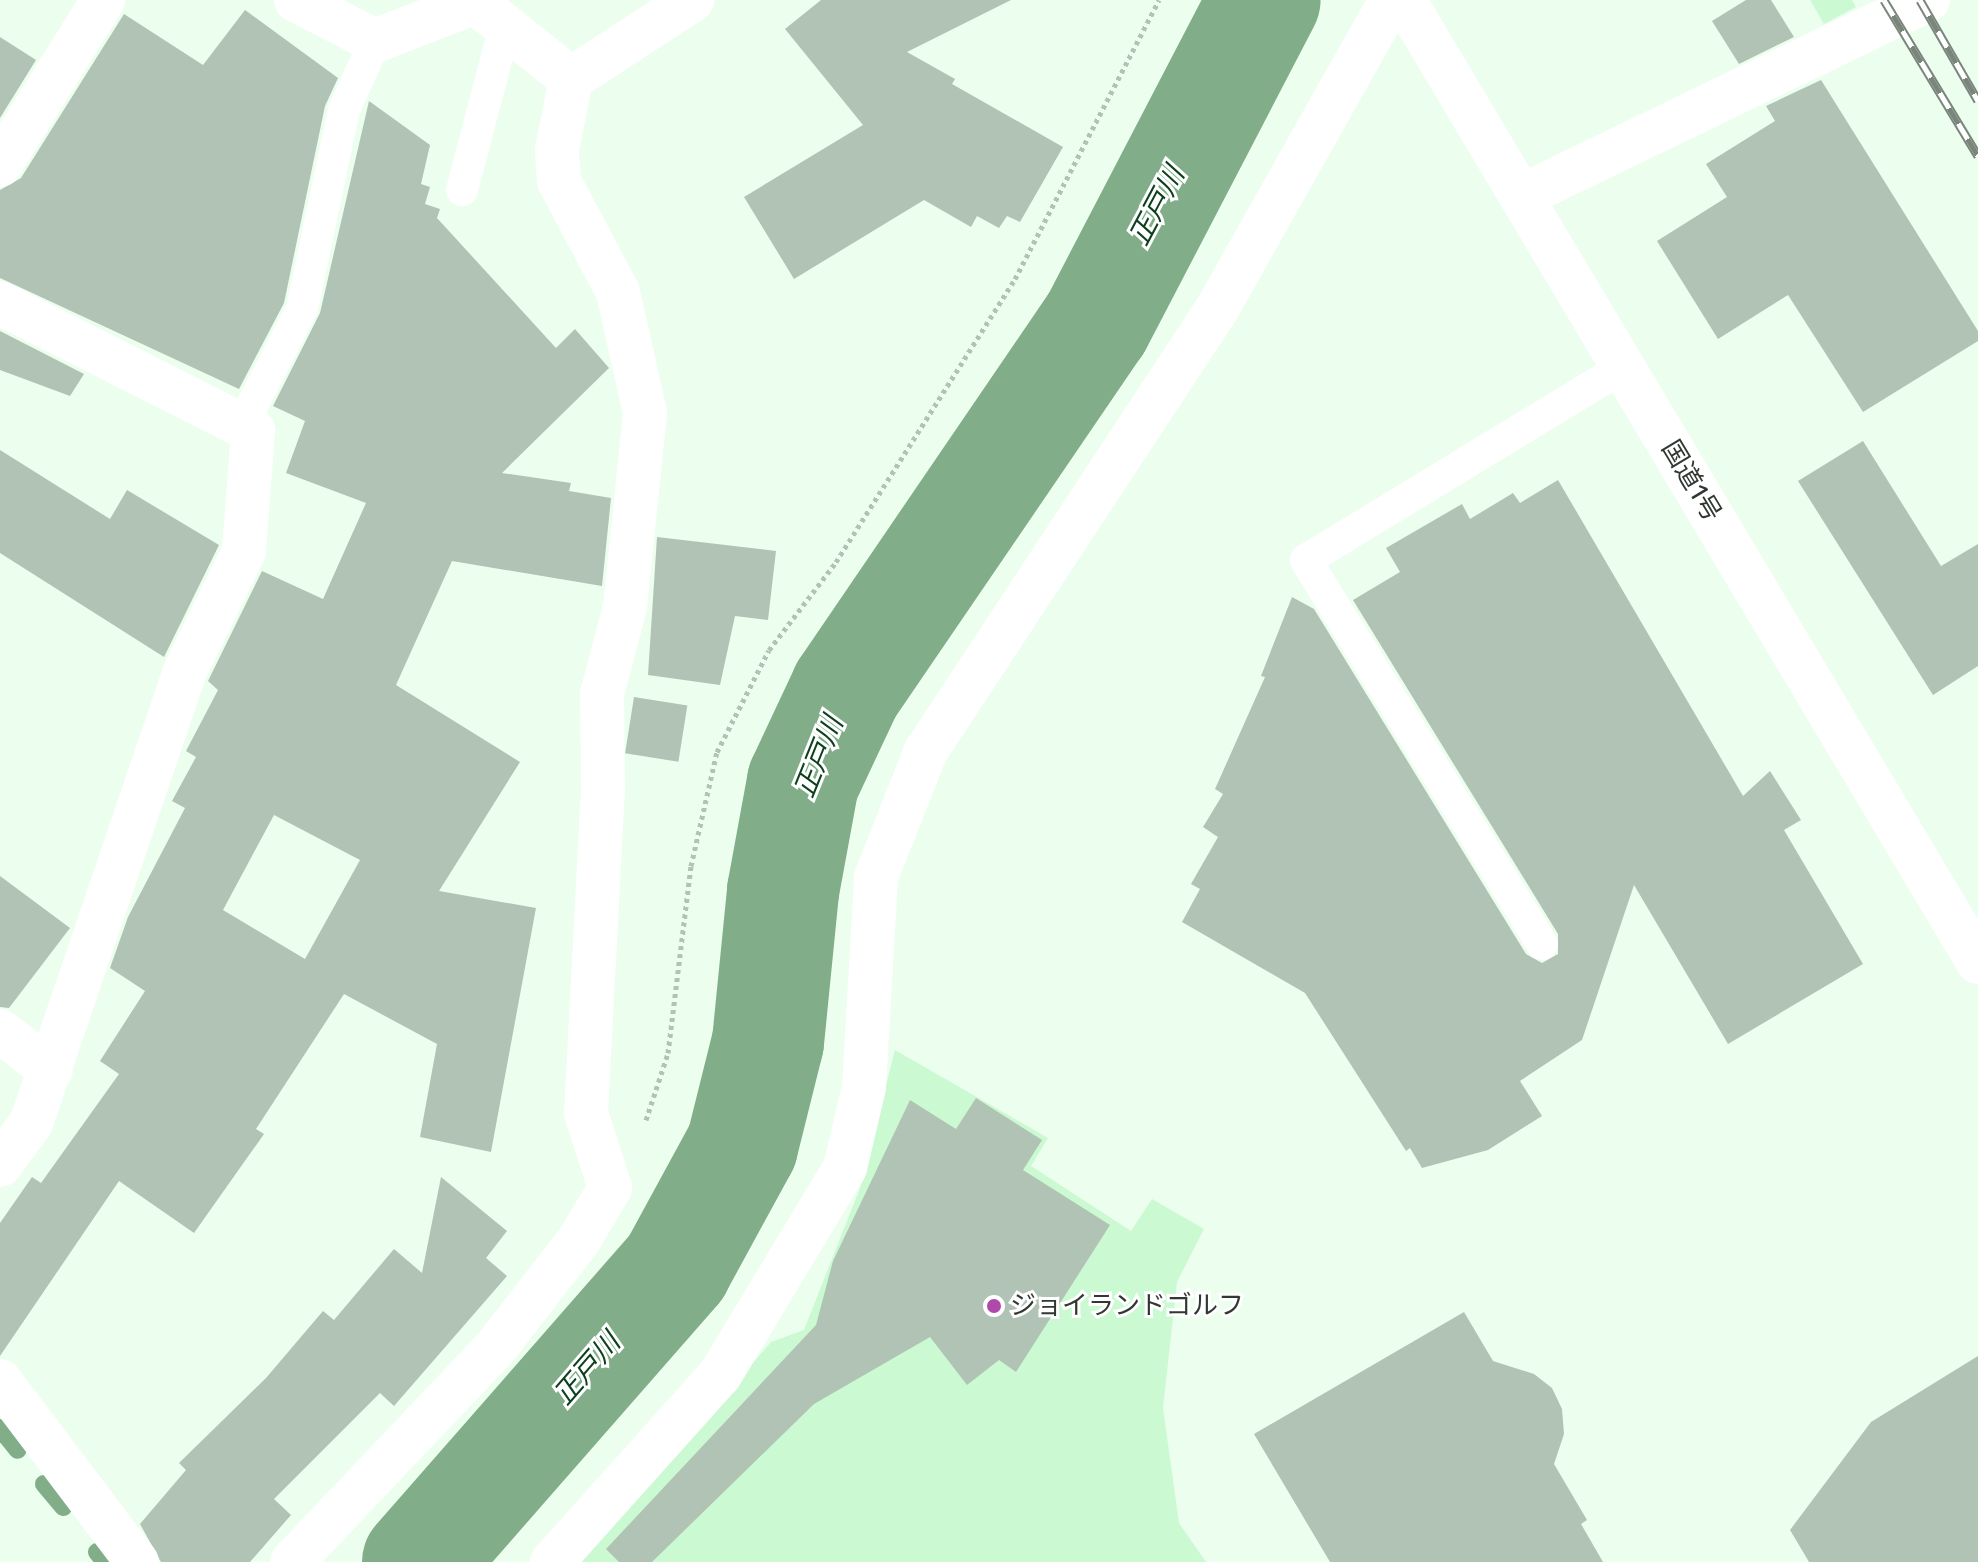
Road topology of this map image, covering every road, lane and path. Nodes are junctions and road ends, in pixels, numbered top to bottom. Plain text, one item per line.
1 (103, 0) edge
2 (296, 0) edge
3 (692, 0) edge
4 (1159, 0) edge
5 (1391, 0) edge
6 (1404, 0) edge
7 (1928, 0) edge
8 (486, 9) edge
9 (375, 41) junction
10 (571, 79) junction
11 (0, 165) edge
12 (462, 190) dead end
13 (1522, 196) junction
14 (0, 303) edge
15 (1623, 367) junction
16 (242, 425) junction
17 (1542, 944) dead end
18 (1978, 962) edge
19 (0, 1031) edge
20 (51, 1070) junction
21 (0, 1165) edge
22 (610, 1188) junction
23 (0, 1381) edge
24 (137, 1562) edge
25 (292, 1562) edge
26 (552, 1562) edge

1 - 11 main road
2 - 9 main road
3 - 10 main road
4 - 22 path
5 - 26 main road
6 - 13 main road, 国道1号
7 - 13 main road
8 - 9 main road
8 - 10 main road
8 - 12 lane
9 - 16 lane
10 - 22 main road
13 - 15 main road, 国道1号
14 - 16 main road
15 - 17 lane
15 - 18 main road, 国道1号
16 - 20 main road
19 - 20 main road
20 - 21 main road
22 - 25 main road
23 - 24 main road

